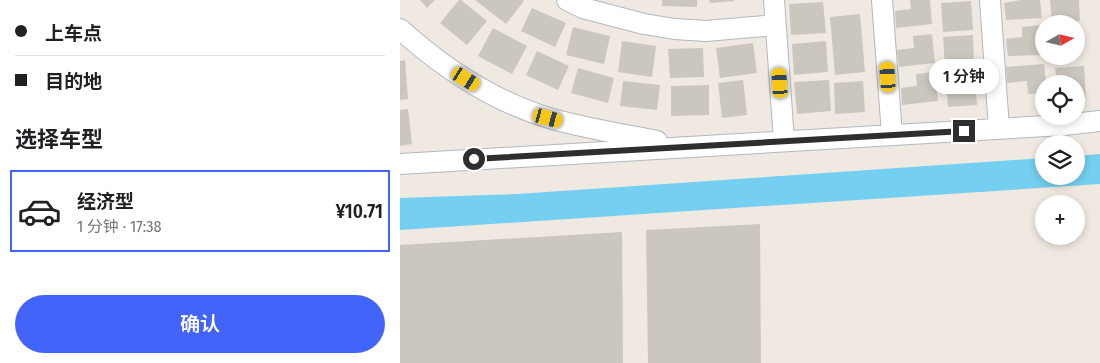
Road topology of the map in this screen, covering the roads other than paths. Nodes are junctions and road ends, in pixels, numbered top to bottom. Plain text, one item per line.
1 (567, 0) edge
2 (774, 0) edge
3 (882, 0) edge
4 (990, 0) edge
5 (776, 25) junction
6 (400, 29) edge
7 (1100, 121) edge
8 (1000, 129) junction
9 (892, 135) junction
10 (784, 142) junction
11 (689, 147) junction
12 (400, 164) edge

1 - 5 lane
2 - 5 lane
3 - 9 lane
4 - 8 lane
5 - 10 lane
6 - 11 lane
7 - 8 lane
8 - 9 lane
9 - 10 lane
10 - 11 lane
11 - 12 lane

